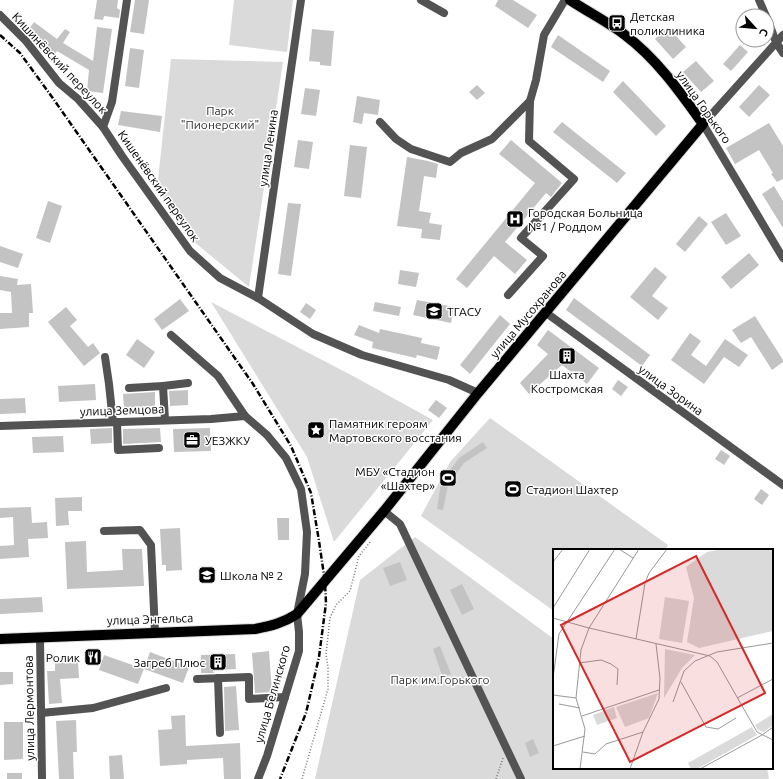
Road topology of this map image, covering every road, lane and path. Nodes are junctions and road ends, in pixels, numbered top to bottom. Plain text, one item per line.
1 (127, 0) edge
2 (301, 0) edge
3 (421, 0) edge
4 (565, 0) edge
5 (570, 0) edge
6 (444, 13) dead end
7 (0, 15) edge
8 (783, 35) edge
9 (776, 42) junction
10 (783, 53) edge
11 (530, 101) junction
12 (380, 122) dead end
13 (704, 124) junction
14 (103, 127) junction
15 (783, 258) edge
16 (508, 295) dead end
17 (258, 298) junction
18 (546, 312) junction
19 (171, 336) dead end
20 (105, 357) dead end
21 (188, 383) dead end
22 (163, 386) junction
23 (129, 388) dead end
24 (478, 393) junction
25 (245, 416) junction
26 (165, 420) junction
27 (115, 422) junction
28 (0, 426) edge
29 (159, 448) dead end
30 (783, 485) edge
31 (384, 511) junction
32 (104, 531) dead end
33 (373, 539) dead end
34 (297, 614) junction
35 (155, 632) junction
36 (40, 638) junction
37 (0, 639) edge
38 (218, 678) junction
39 (197, 679) dead end
40 (166, 688) dead end
41 (285, 697) junction
42 (41, 713) junction
43 (220, 733) dead end
44 (506, 749) junction
45 (42, 779) edge
46 (258, 779) edge
47 (302, 779) edge
48 (496, 779) edge
49 (521, 779) edge

1 - 14 street, Кишенёвский переулок
2 - 17 street, улица Ленина
3 - 6 street
4 - 11 street
5 - 13 main road, улица Горького
7 - 14 street, Кишинёвский переулок
8 - 9 street, улица Мусохранова
9 - 10 street
9 - 13 street, улица Мусохранова
11 - 12 street
11 - 16 street
13 - 15 street, улица Горького
13 - 18 main road, улица Мусохранова
14 - 17 street, Кишенёвский переулок
17 - 24 street, Кишенёвский переулок
18 - 24 main road, улица Мусохранова
18 - 30 street, улица Зорина
19 - 25 street, улица Белинского
20 - 27 street
21 - 22 street
22 - 23 street
22 - 26 street
24 - 31 main road, улица Мусохранова
25 - 26 street, улица Земцова
25 - 34 street, улица Белинского
26 - 27 street, улица Земцова
27 - 28 street, улица Земцова
27 - 29 street
31 - 34 main road, улица Мусохранова
31 - 44 street
32 - 35 street
33 - 47 path
34 - 35 main road, улица Энгельса
34 - 41 street, улица Белинского
35 - 36 main road, улица Энгельса
36 - 37 main road, улица Энгельса
36 - 42 street, улица Лермонтова
38 - 39 street
38 - 41 street
38 - 43 street
40 - 42 street
41 - 46 street, улица Белинского
42 - 45 street, улица Лермонтова
44 - 48 path
44 - 49 street

